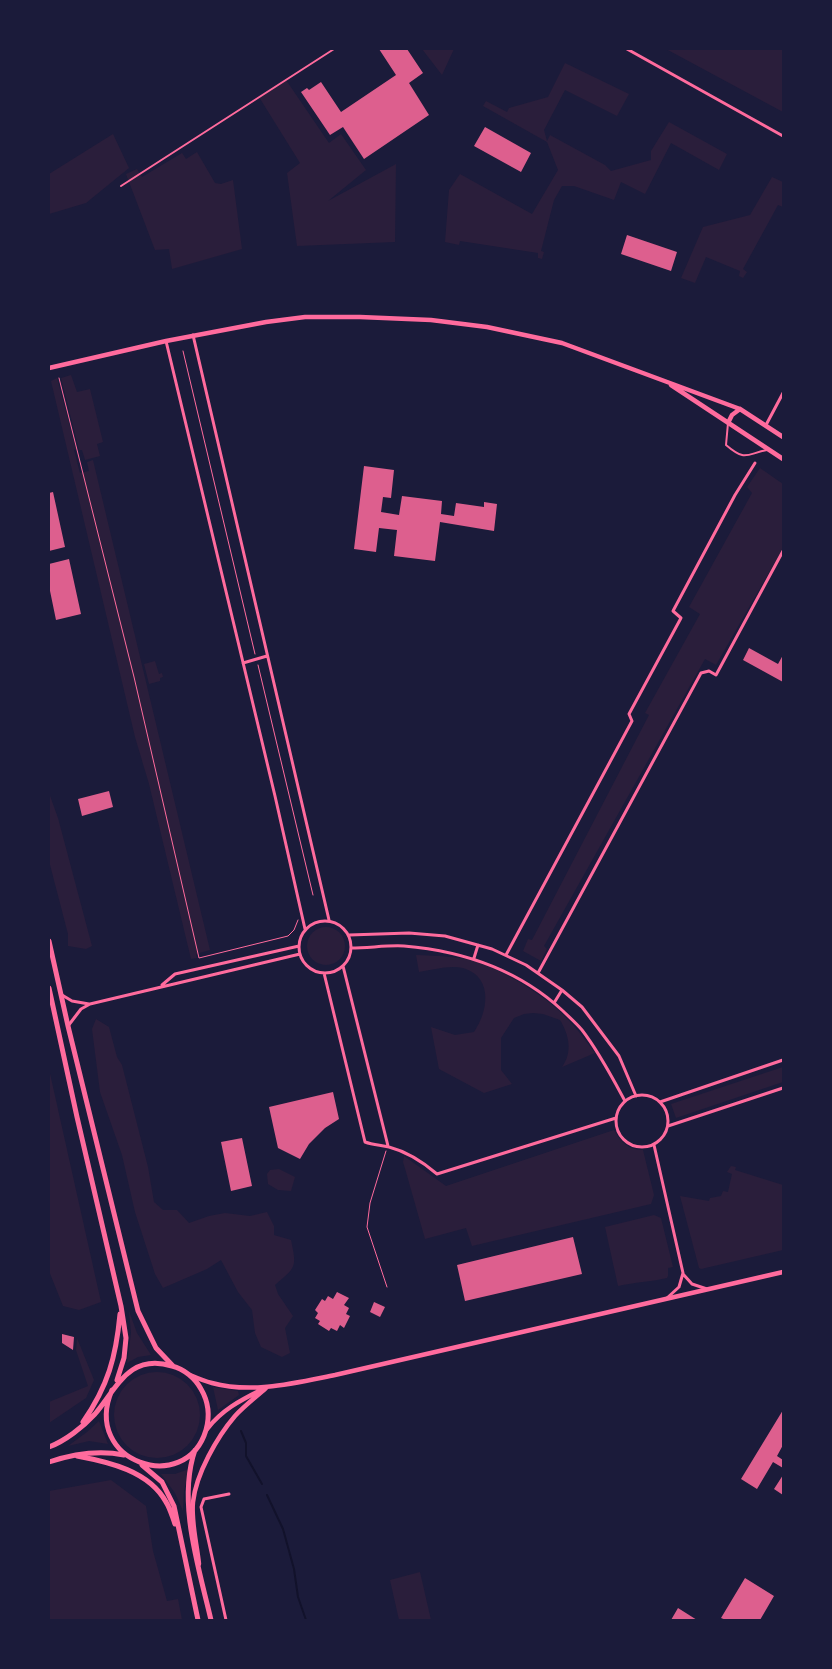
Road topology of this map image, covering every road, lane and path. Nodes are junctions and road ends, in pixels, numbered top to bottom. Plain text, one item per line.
1 (334, 49) edge
2 (627, 49) edge
3 (783, 136) edge
4 (121, 186) dead end
5 (193, 335) junction
6 (166, 341) junction
7 (183, 350) dead end
8 (49, 368) edge
9 (59, 378) dead end
10 (664, 380) junction
11 (783, 394) edge
12 (740, 409) junction
13 (728, 423) junction
14 (766, 425) junction
15 (783, 437) edge
16 (770, 450) junction
17 (783, 459) edge
18 (756, 463) dead end
19 (783, 551) edge
20 (267, 656) junction
21 (256, 659) junction
22 (243, 662) junction
23 (313, 895) dead end
24 (298, 918) dead end
25 (329, 920) junction
26 (305, 929) junction
27 (348, 935) junction
28 (49, 941) edge
29 (478, 945) junction
30 (299, 946) junction
31 (351, 948) junction
32 (300, 954) junction
33 (506, 955) junction
34 (474, 958) junction
35 (343, 966) junction
36 (192, 970) junction
37 (324, 973) junction
38 (538, 973) junction
39 (193, 978) junction
40 (161, 986) junction
41 (49, 988) edge
42 (562, 990) junction
43 (60, 994) junction
44 (554, 1003) junction
45 (90, 1004) junction
46 (68, 1026) junction
47 (783, 1060) edge
48 (783, 1088) edge
49 (636, 1096) junction
50 (625, 1101) junction
51 (660, 1102) junction
52 (616, 1118) junction
53 (668, 1126) junction
54 (654, 1145) junction
55 (388, 1146) junction
56 (783, 1272) edge
57 (683, 1273) junction
58 (388, 1287) dead end
59 (708, 1289) junction
60 (667, 1298) junction
61 (121, 1306) junction
62 (173, 1366) junction
63 (189, 1374) junction
64 (116, 1383) junction
65 (266, 1388) junction
66 (112, 1390) junction
67 (78, 1428) junction
68 (205, 1431) junction
69 (49, 1447) edge
70 (196, 1447) junction
71 (124, 1455) junction
72 (77, 1456) junction
73 (49, 1462) edge
74 (140, 1464) junction
75 (229, 1494) dead end
76 (180, 1536) junction
77 (201, 1573) junction
78 (198, 1620) edge
79 (211, 1620) edge
80 (226, 1620) edge

1 - 4 lane
2 - 3 street
5 - 6 main road
5 - 10 main road
5 - 20 street
6 - 8 main road
6 - 22 street
7 - 21 path
9 - 24 path
10 - 12 main road
10 - 13 main road
11 - 14 street
12 - 13 main road
12 - 14 main road
13 - 16 main road
13 - 16 lane
14 - 15 main road
16 - 17 main road
18 - 33 street
19 - 38 street
20 - 21 street
20 - 25 street
21 - 22 street
21 - 23 path
22 - 26 street
25 - 26 street
25 - 27 street
26 - 30 street
27 - 29 street
27 - 31 street
28 - 43 main road
29 - 33 street
29 - 34 street
30 - 32 street
30 - 36 street
31 - 34 street
31 - 35 street
32 - 37 street
32 - 39 street
33 - 38 street
34 - 44 street
35 - 37 street
35 - 55 street
36 - 39 street
36 - 40 street
37 - 55 street
38 - 42 street
39 - 40 street
40 - 45 street
41 - 61 main road
42 - 44 street
42 - 49 street
43 - 45 street
43 - 46 main road
44 - 50 street
45 - 46 street
46 - 62 main road
47 - 51 street
48 - 53 street
49 - 50 street
49 - 51 street
50 - 52 street
51 - 53 street
52 - 54 street
52 - 55 street
53 - 54 street
54 - 57 street
55 - 58 path
56 - 59 main road
57 - 59 street
57 - 60 street
59 - 60 main road
60 - 65 main road
61 - 64 main road
61 - 67 main road
62 - 63 main road
62 - 64 main road
63 - 65 main road
63 - 68 main road
64 - 66 main road
65 - 68 main road
65 - 77 main road
66 - 67 main road
66 - 71 main road
67 - 69 main road
68 - 70 main road
70 - 74 main road
70 - 77 main road
71 - 72 main road
71 - 74 main road
72 - 73 main road
72 - 76 main road
74 - 76 main road
75 - 80 street
76 - 78 main road
77 - 79 main road

